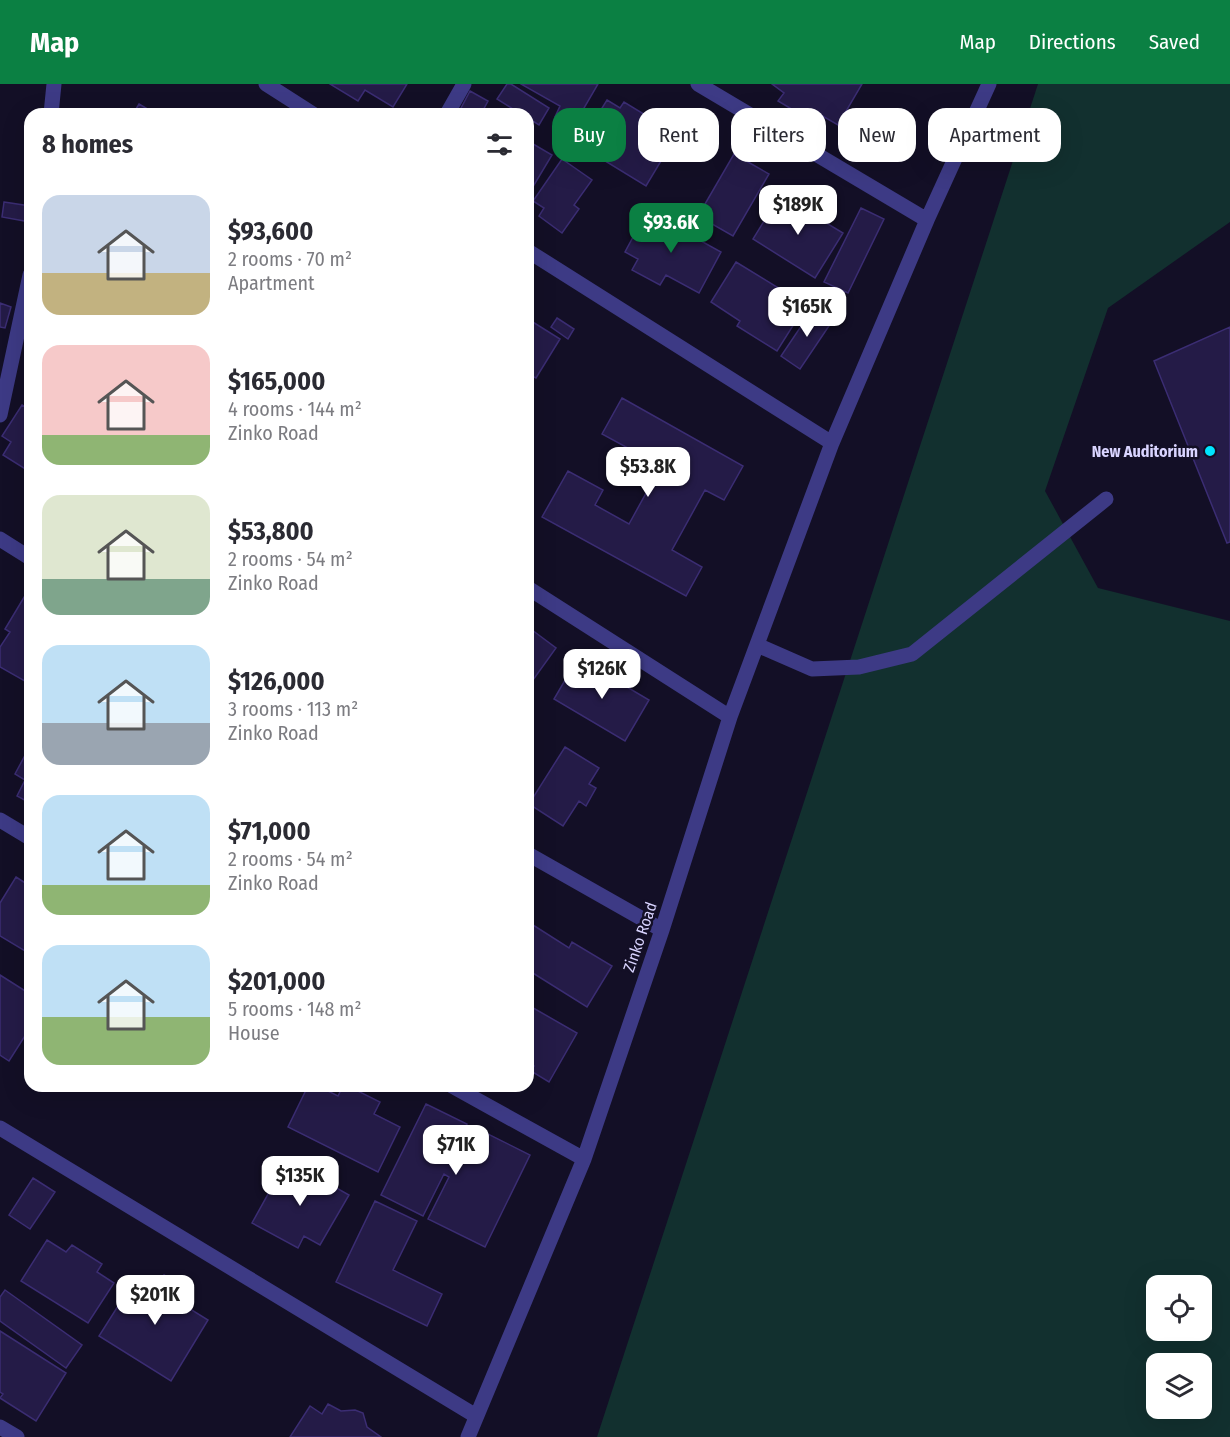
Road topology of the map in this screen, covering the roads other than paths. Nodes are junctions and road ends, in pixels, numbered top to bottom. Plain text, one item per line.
1 (54, 84) edge
2 (266, 84) edge
3 (464, 84) edge
4 (698, 84) edge
5 (989, 84) edge
6 (52, 108) edge
7 (304, 108) edge
8 (450, 108) edge
9 (927, 220) junction
10 (534, 254) edge
11 (24, 303) edge
12 (0, 415) edge
13 (832, 443) junction
14 (1106, 499) dead end
15 (0, 539) edge
16 (24, 554) edge
17 (534, 592) edge
18 (757, 645) junction
19 (730, 717) junction
20 (0, 820) edge
21 (24, 834) edge
22 (534, 857) edge
23 (662, 930) junction
24 (463, 1092) edge
25 (0, 1128) edge
26 (584, 1159) junction
27 (476, 1416) junction
28 (0, 1427) edge
29 (17, 1437) edge
30 (468, 1437) edge

1 - 6 street
2 - 7 street
3 - 8 street
4 - 9 street
5 - 9 street, Zinko Road
9 - 13 street, Zinko Road
10 - 13 street
11 - 12 street
13 - 18 street, Zinko Road
14 - 18 street
15 - 16 street
17 - 19 street
18 - 19 street, Zinko Road
19 - 23 street, Zinko Road
20 - 21 street
22 - 23 street
23 - 26 street, Zinko Road
24 - 26 street
25 - 27 street
26 - 27 street, Zinko Road
27 - 30 street, Zinko Road
28 - 29 street

